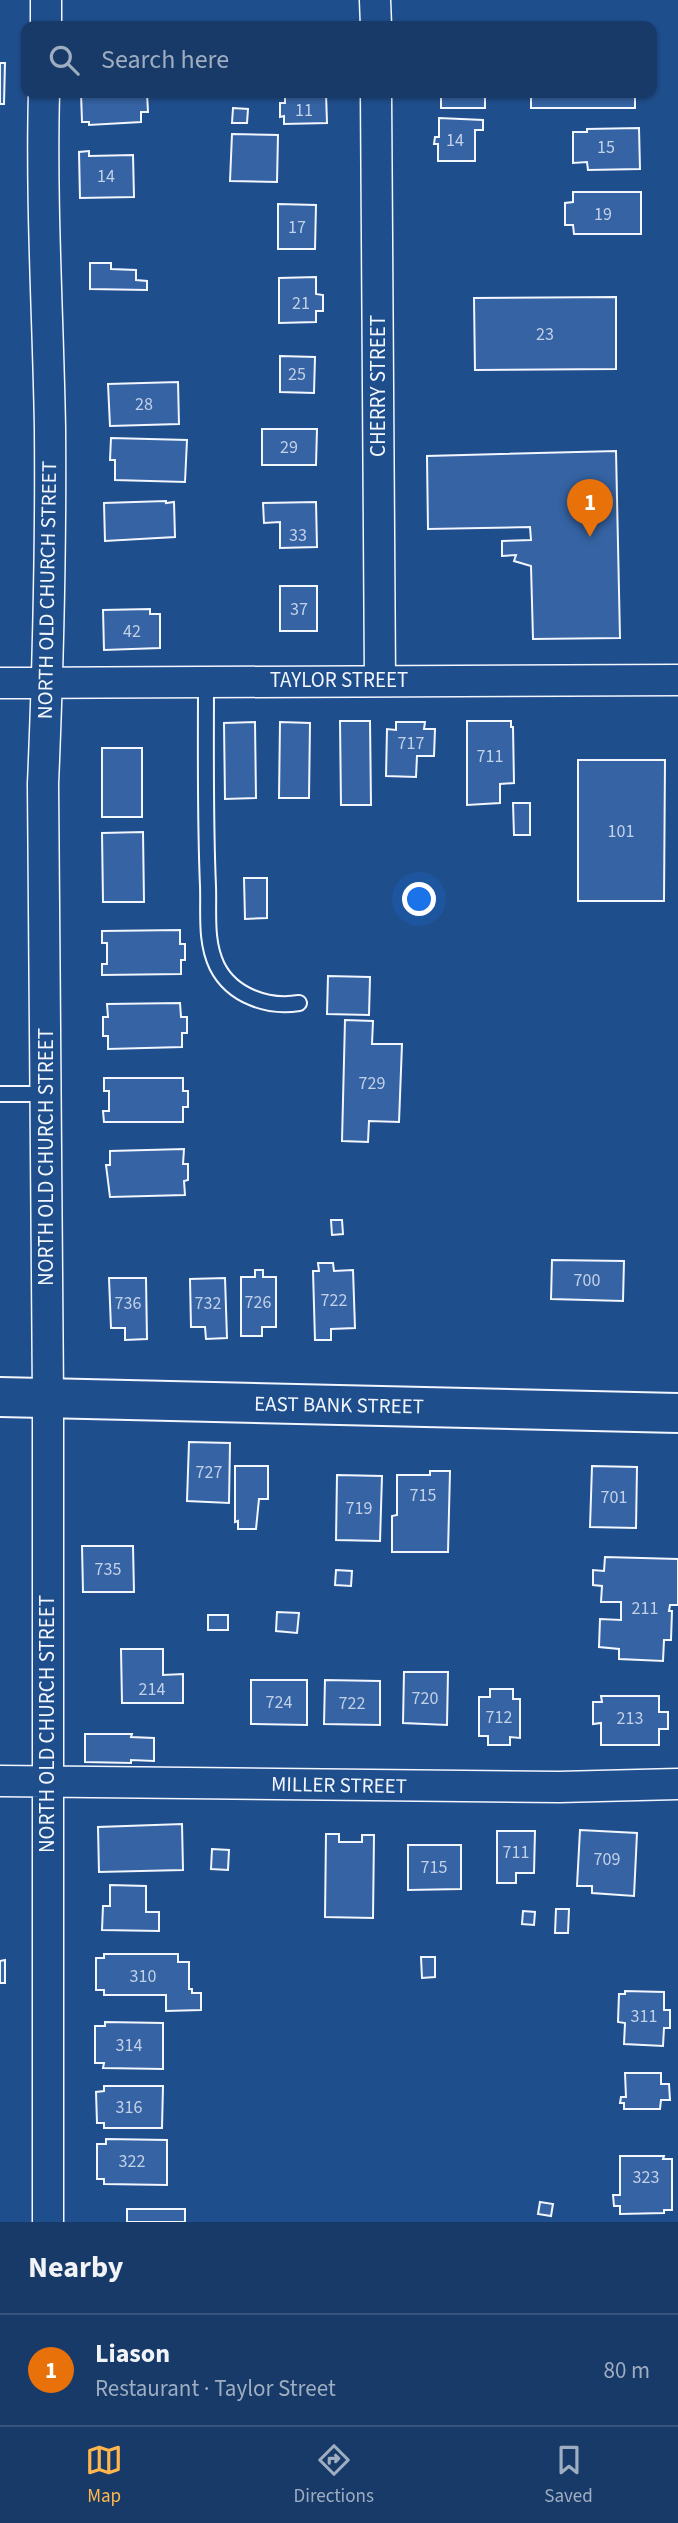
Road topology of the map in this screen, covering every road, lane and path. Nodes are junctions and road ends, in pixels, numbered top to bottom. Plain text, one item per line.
1 (46, 0) edge
2 (376, 0) edge
3 (46, 21) edge
4 (376, 21) edge
5 (44, 98) edge
6 (376, 98) edge
7 (380, 680) junction
8 (678, 680) edge
9 (206, 681) junction
10 (0, 683) edge
11 (47, 683) junction
12 (299, 1003) dead end
13 (0, 1094) edge
14 (46, 1094) junction
15 (0, 1397) edge
16 (48, 1398) junction
17 (678, 1413) edge
18 (0, 1780) edge
19 (48, 1781) junction
20 (678, 1784) edge
21 (48, 2222) edge

1 - 3 street
2 - 4 street
5 - 11 street, NORTH OLD CHURCH STREET
6 - 7 street, CHERRY STREET
7 - 8 street, TAYLOR STREET
7 - 9 street, TAYLOR STREET
9 - 11 street, TAYLOR STREET
9 - 12 lane
10 - 11 street, TAYLOR STREET
11 - 14 street, NORTH OLD CHURCH STREET
13 - 14 lane
14 - 16 street, NORTH OLD CHURCH STREET
15 - 16 street, EAST BANK STREET
16 - 17 street, EAST BANK STREET
16 - 19 street, NORTH OLD CHURCH STREET
18 - 19 street, MILLER STREET
19 - 20 street, MILLER STREET
19 - 21 street, NORTH OLD CHURCH STREET

